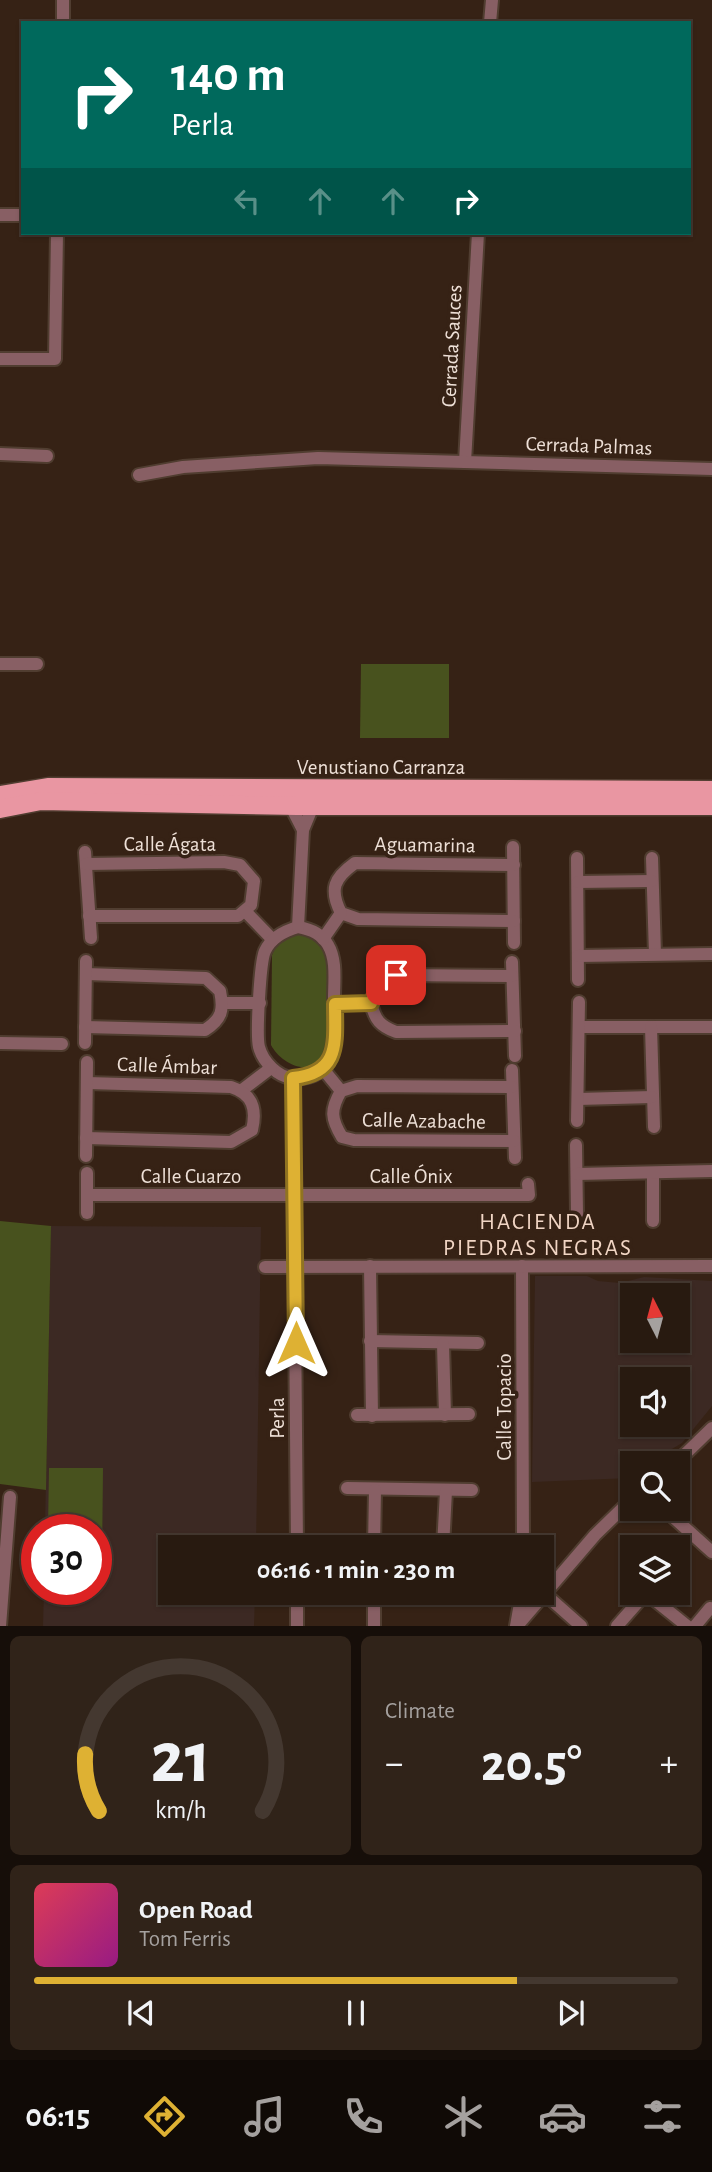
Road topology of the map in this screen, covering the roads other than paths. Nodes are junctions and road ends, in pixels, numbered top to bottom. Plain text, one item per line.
1 (63, 0) edge
2 (492, 0) edge
3 (63, 21) edge
4 (490, 21) edge
5 (0, 215) edge
6 (21, 215) edge
7 (57, 235) edge
8 (478, 235) edge
9 (0, 359) edge
10 (0, 454) edge
11 (47, 456) dead end
12 (465, 462) junction
13 (712, 469) edge
14 (139, 475) dead end
15 (0, 664) edge
16 (37, 664) dead end
17 (712, 790) edge
18 (59, 791) junction
19 (0, 795) edge
20 (286, 797) junction
21 (318, 798) junction
22 (712, 806) edge
23 (0, 809) edge
24 (303, 830) junction
25 (513, 847) dead end
26 (577, 858) dead end
27 (652, 858) dead end
28 (514, 865) junction
29 (578, 881) junction
30 (652, 881) junction
31 (245, 911) junction
32 (341, 913) junction
33 (89, 916) junction
34 (514, 921) junction
35 (298, 927) junction
36 (91, 938) dead end
37 (323, 939) junction
38 (273, 940) junction
39 (514, 943) dead end
40 (655, 954) junction
41 (712, 954) edge
42 (578, 956) junction
43 (512, 961) dead end
44 (512, 976) junction
45 (578, 980) dead end
46 (579, 1002) dead end
47 (222, 1003) junction
48 (260, 1003) junction
49 (371, 1003) junction
50 (335, 1004) junction
51 (85, 1027) junction
52 (579, 1027) junction
53 (651, 1027) junction
54 (712, 1027) edge
55 (515, 1031) junction
56 (0, 1043) edge
57 (85, 1043) dead end
58 (62, 1044) dead end
59 (515, 1056) dead end
60 (87, 1062) dead end
61 (271, 1068) junction
62 (323, 1069) junction
63 (512, 1070) dead end
64 (293, 1078) junction
65 (87, 1083) junction
66 (512, 1087) junction
67 (242, 1090) junction
68 (341, 1091) junction
69 (652, 1097) junction
70 (578, 1099) junction
71 (578, 1122) dead end
72 (654, 1127) dead end
73 (86, 1138) junction
74 (514, 1142) junction
75 (576, 1145) dead end
76 (86, 1156) dead end
77 (515, 1158) dead end
78 (712, 1171) edge
79 (653, 1172) junction
80 (88, 1173) dead end
81 (576, 1174) junction
82 (528, 1189) dead end
83 (87, 1195) junction
84 (294, 1196) junction
85 (87, 1213) dead end
86 (577, 1214) dead end
87 (653, 1221) dead end
88 (296, 1266) junction
89 (370, 1266) junction
90 (522, 1266) junction
91 (712, 1266) edge
92 (265, 1267) dead end
93 (370, 1341) junction
94 (478, 1343) dead end
95 (443, 1344) junction
96 (469, 1414) dead end
97 (357, 1415) dead end
98 (445, 1415) junction
99 (372, 1416) junction
100 (712, 1428) edge
101 (688, 1451) edge
102 (347, 1488) dead end
103 (375, 1490) junction
104 (472, 1490) dead end
105 (446, 1491) junction
106 (10, 1497) dead end
107 (620, 1511) edge
108 (680, 1521) edge
109 (297, 1535) edge
110 (374, 1535) edge
111 (444, 1535) edge
112 (523, 1535) edge
113 (710, 1545) edge
114 (554, 1578) edge
115 (297, 1605) edge
116 (374, 1605) edge
117 (520, 1605) edge
118 (531, 1605) edge
119 (553, 1605) edge
120 (710, 1608) dead end
121 (0, 1626) edge
122 (298, 1626) edge
123 (374, 1626) edge
124 (517, 1626) edge
125 (581, 1626) edge
126 (617, 1626) edge
127 (687, 1626) edge
128 (695, 1626) edge

1 - 3 street
2 - 4 street
5 - 6 street
7 - 9 street
8 - 12 street, Cerrada Sauces
10 - 11 street
12 - 13 street, Cerrada Palmas
12 - 14 street, Cerrada Palmas
15 - 16 street
17 - 21 main road, Venustiano Carranza
18 - 19 main road
18 - 20 main road, Venustiano Carranza
18 - 23 main road
20 - 21 main road, Venustiano Carranza
20 - 24 street
21 - 22 main road, Venustiano Carranza
21 - 24 street
24 - 35 street
25 - 28 street
26 - 29 street
27 - 30 street
28 - 32 street, Aguamarina
28 - 34 street
29 - 30 street
29 - 42 street
30 - 40 street
31 - 33 street
31 - 33 street, Calle Ágata
31 - 38 street
32 - 34 street
32 - 37 street
33 - 36 street
34 - 39 street
35 - 37 street
35 - 38 street
37 - 50 street
38 - 48 street
40 - 41 street
40 - 42 street
42 - 45 street
43 - 44 street
44 - 49 street
44 - 55 street
46 - 52 street
47 - 48 street
47 - 51 street
47 - 51 street
48 - 61 street
49 - 50 street
49 - 55 street
50 - 62 street
51 - 57 street
52 - 53 street
52 - 70 street
53 - 54 street
53 - 69 street
55 - 59 street
56 - 58 street
60 - 65 street
61 - 64 street
61 - 67 street
62 - 64 street
62 - 68 street, Calle Azabache
63 - 66 street
64 - 84 street, Perla
65 - 67 street, Calle Ámbar
65 - 73 street
66 - 68 street, Calle Azabache
66 - 74 street
67 - 73 street, Calle Ámbar
68 - 74 street, Calle Azabache
69 - 70 street
69 - 72 street
70 - 71 street
73 - 76 street
74 - 77 street
75 - 81 street
78 - 79 street
79 - 81 street
79 - 87 street
80 - 83 street
81 - 86 street
82 - 84 street, Calle Ónix
83 - 84 street, Calle Cuarzo
83 - 85 street
84 - 88 street, Perla
88 - 89 street
88 - 92 street
88 - 109 street, Perla
89 - 90 street
89 - 93 street
90 - 91 street
90 - 112 street, Calle Topacio
93 - 95 street
93 - 99 street
94 - 95 street
95 - 98 street
96 - 98 street
97 - 99 street
98 - 99 street
100 - 101 street
102 - 103 street
103 - 105 street
103 - 110 street
104 - 105 street
105 - 111 street
106 - 121 street
107 - 114 street
108 - 113 street
115 - 122 street
116 - 123 street
117 - 124 street
118 - 124 street
119 - 125 street
120 - 128 street
126 - 127 street

